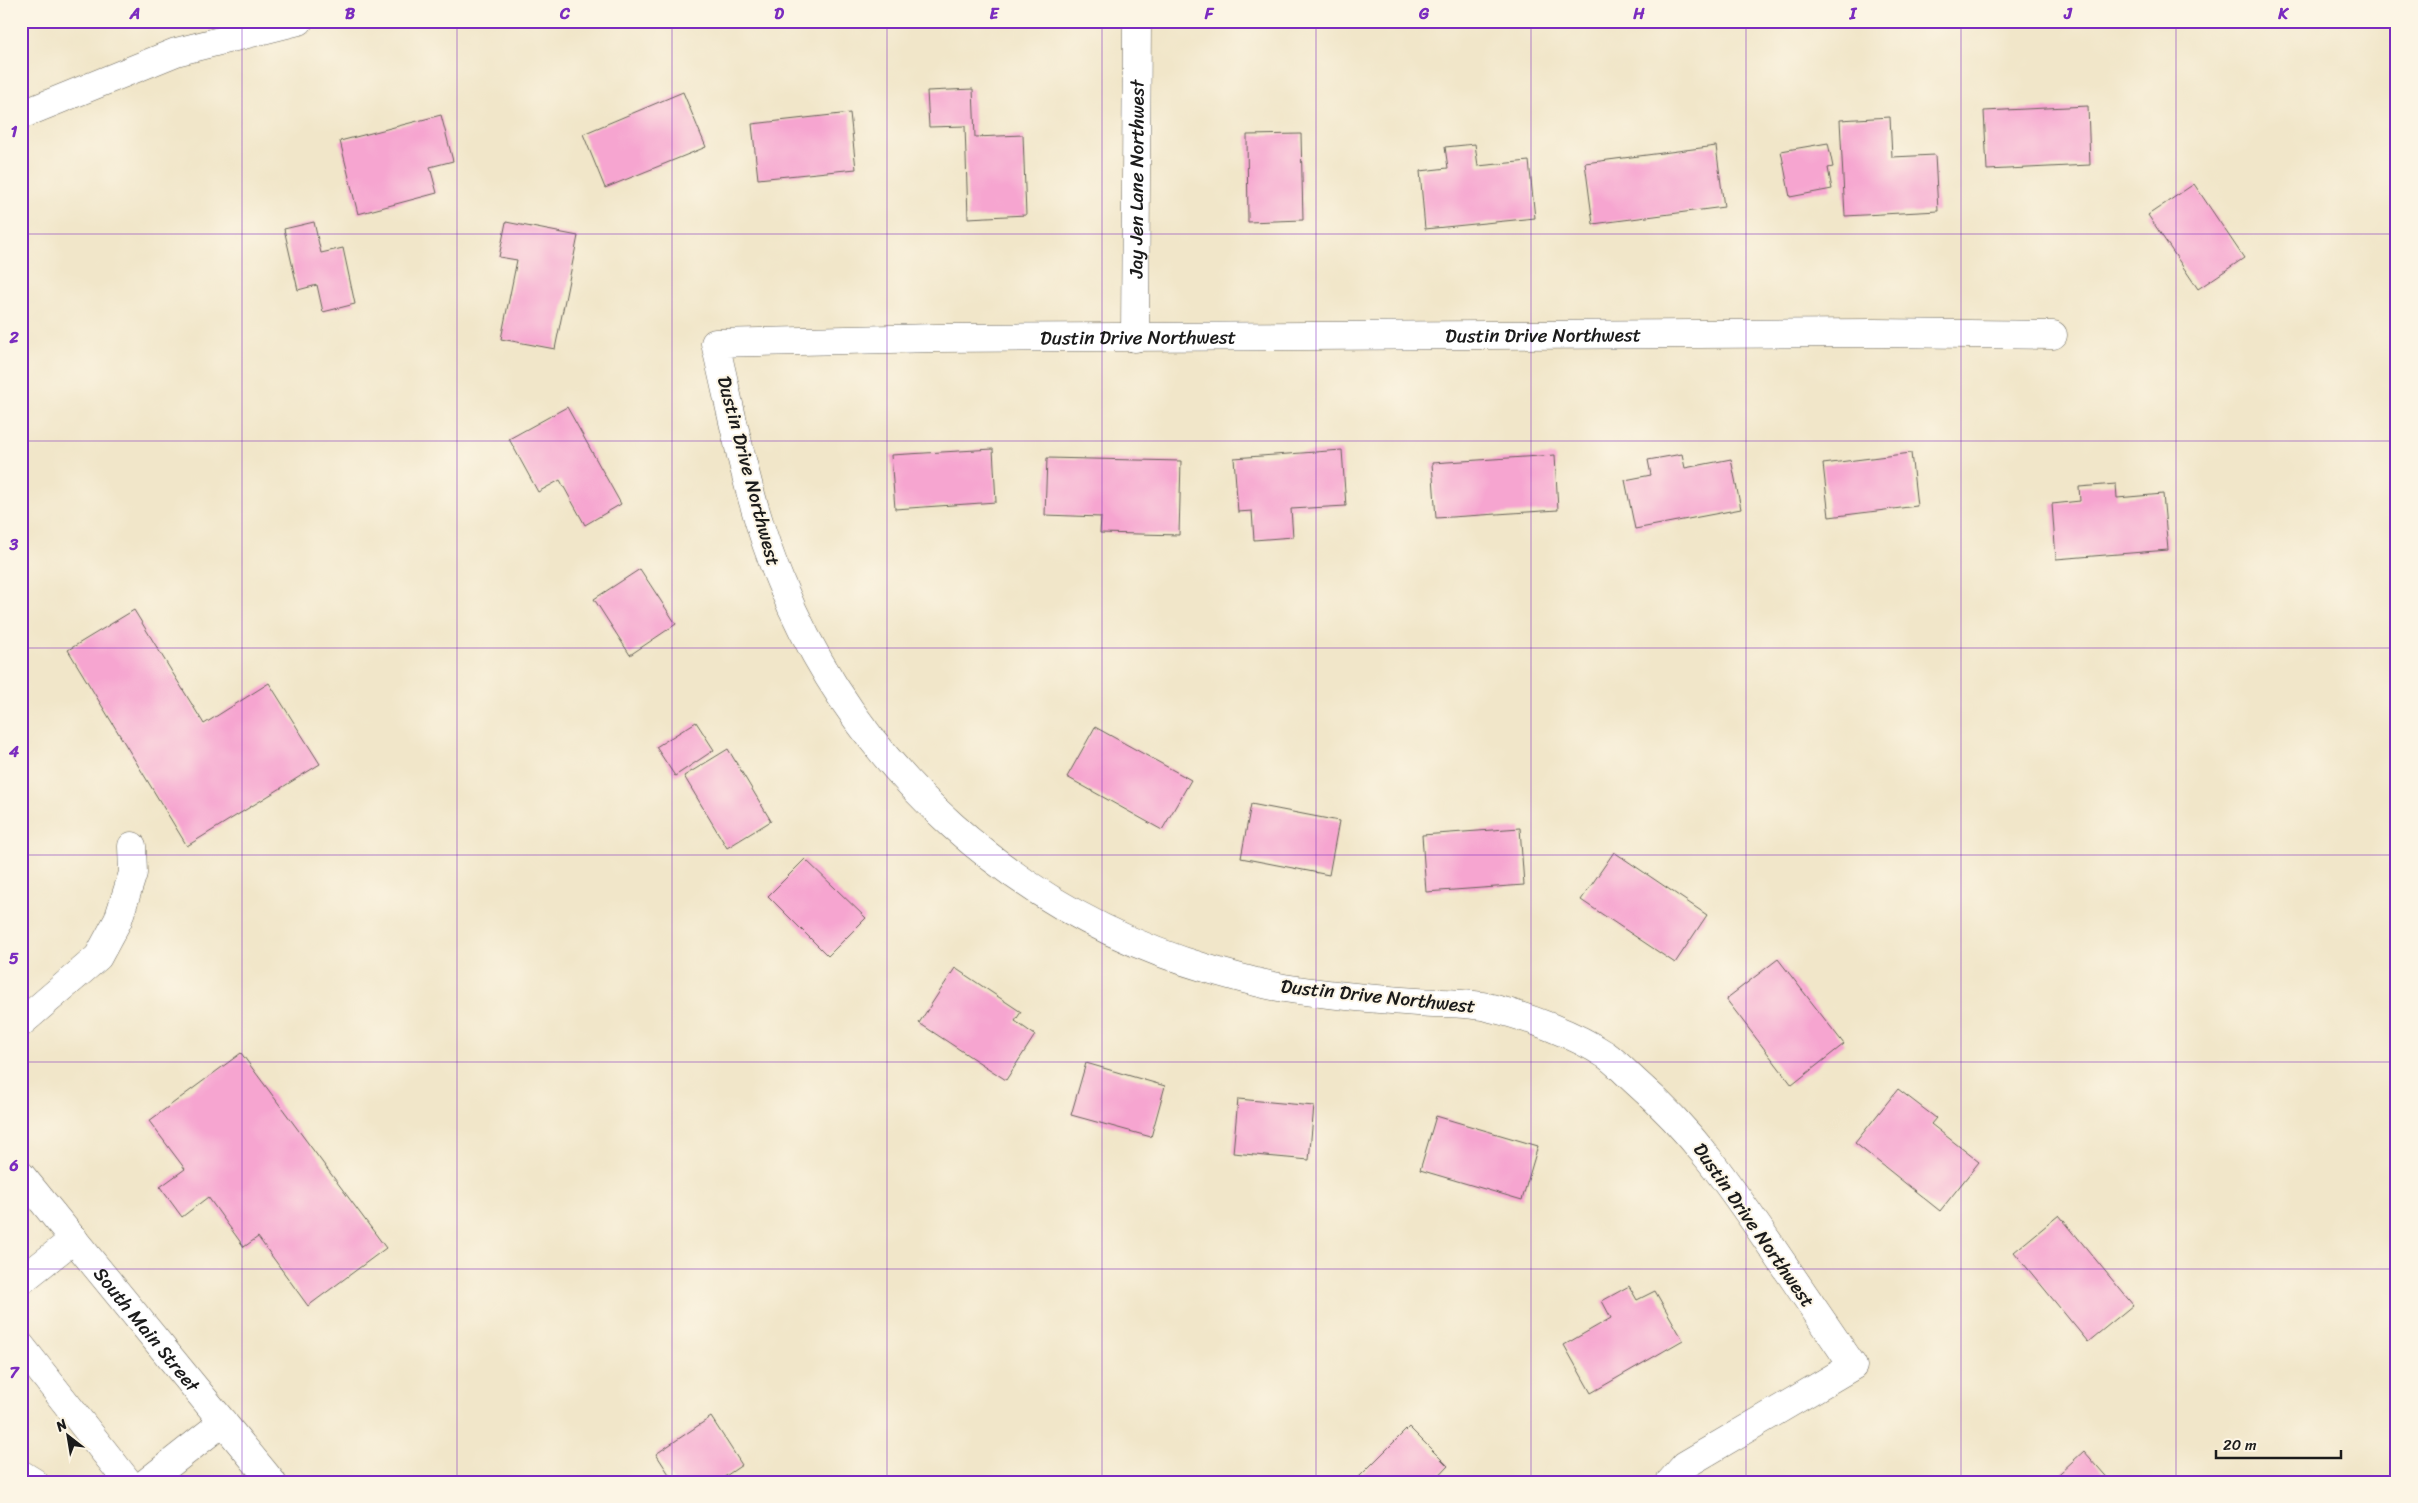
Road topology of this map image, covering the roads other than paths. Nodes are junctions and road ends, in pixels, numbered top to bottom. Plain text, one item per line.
1 (299, 21) edge
2 (1137, 21) edge
3 (21, 115) edge
4 (2053, 335) dead end
5 (1135, 338) junction
6 (132, 846) dead end
7 (21, 1023) edge
8 (21, 1175) edge
9 (74, 1239) junction
10 (21, 1281) edge
11 (21, 1346) edge
12 (223, 1422) junction
13 (21, 1474) edge
14 (34, 1482) edge
15 (128, 1482) edge
16 (147, 1482) edge
17 (272, 1482) edge
18 (1670, 1482) edge

1 - 3 street
2 - 5 street, Jay Jen Lane Northwest
4 - 5 street, Dustin Drive Northwest
5 - 18 street, Dustin Drive Northwest
6 - 7 street
8 - 9 street, South Main Street
9 - 10 street
9 - 12 street, South Main Street
11 - 15 street
12 - 16 street
12 - 17 street, South Main Street
13 - 14 street

